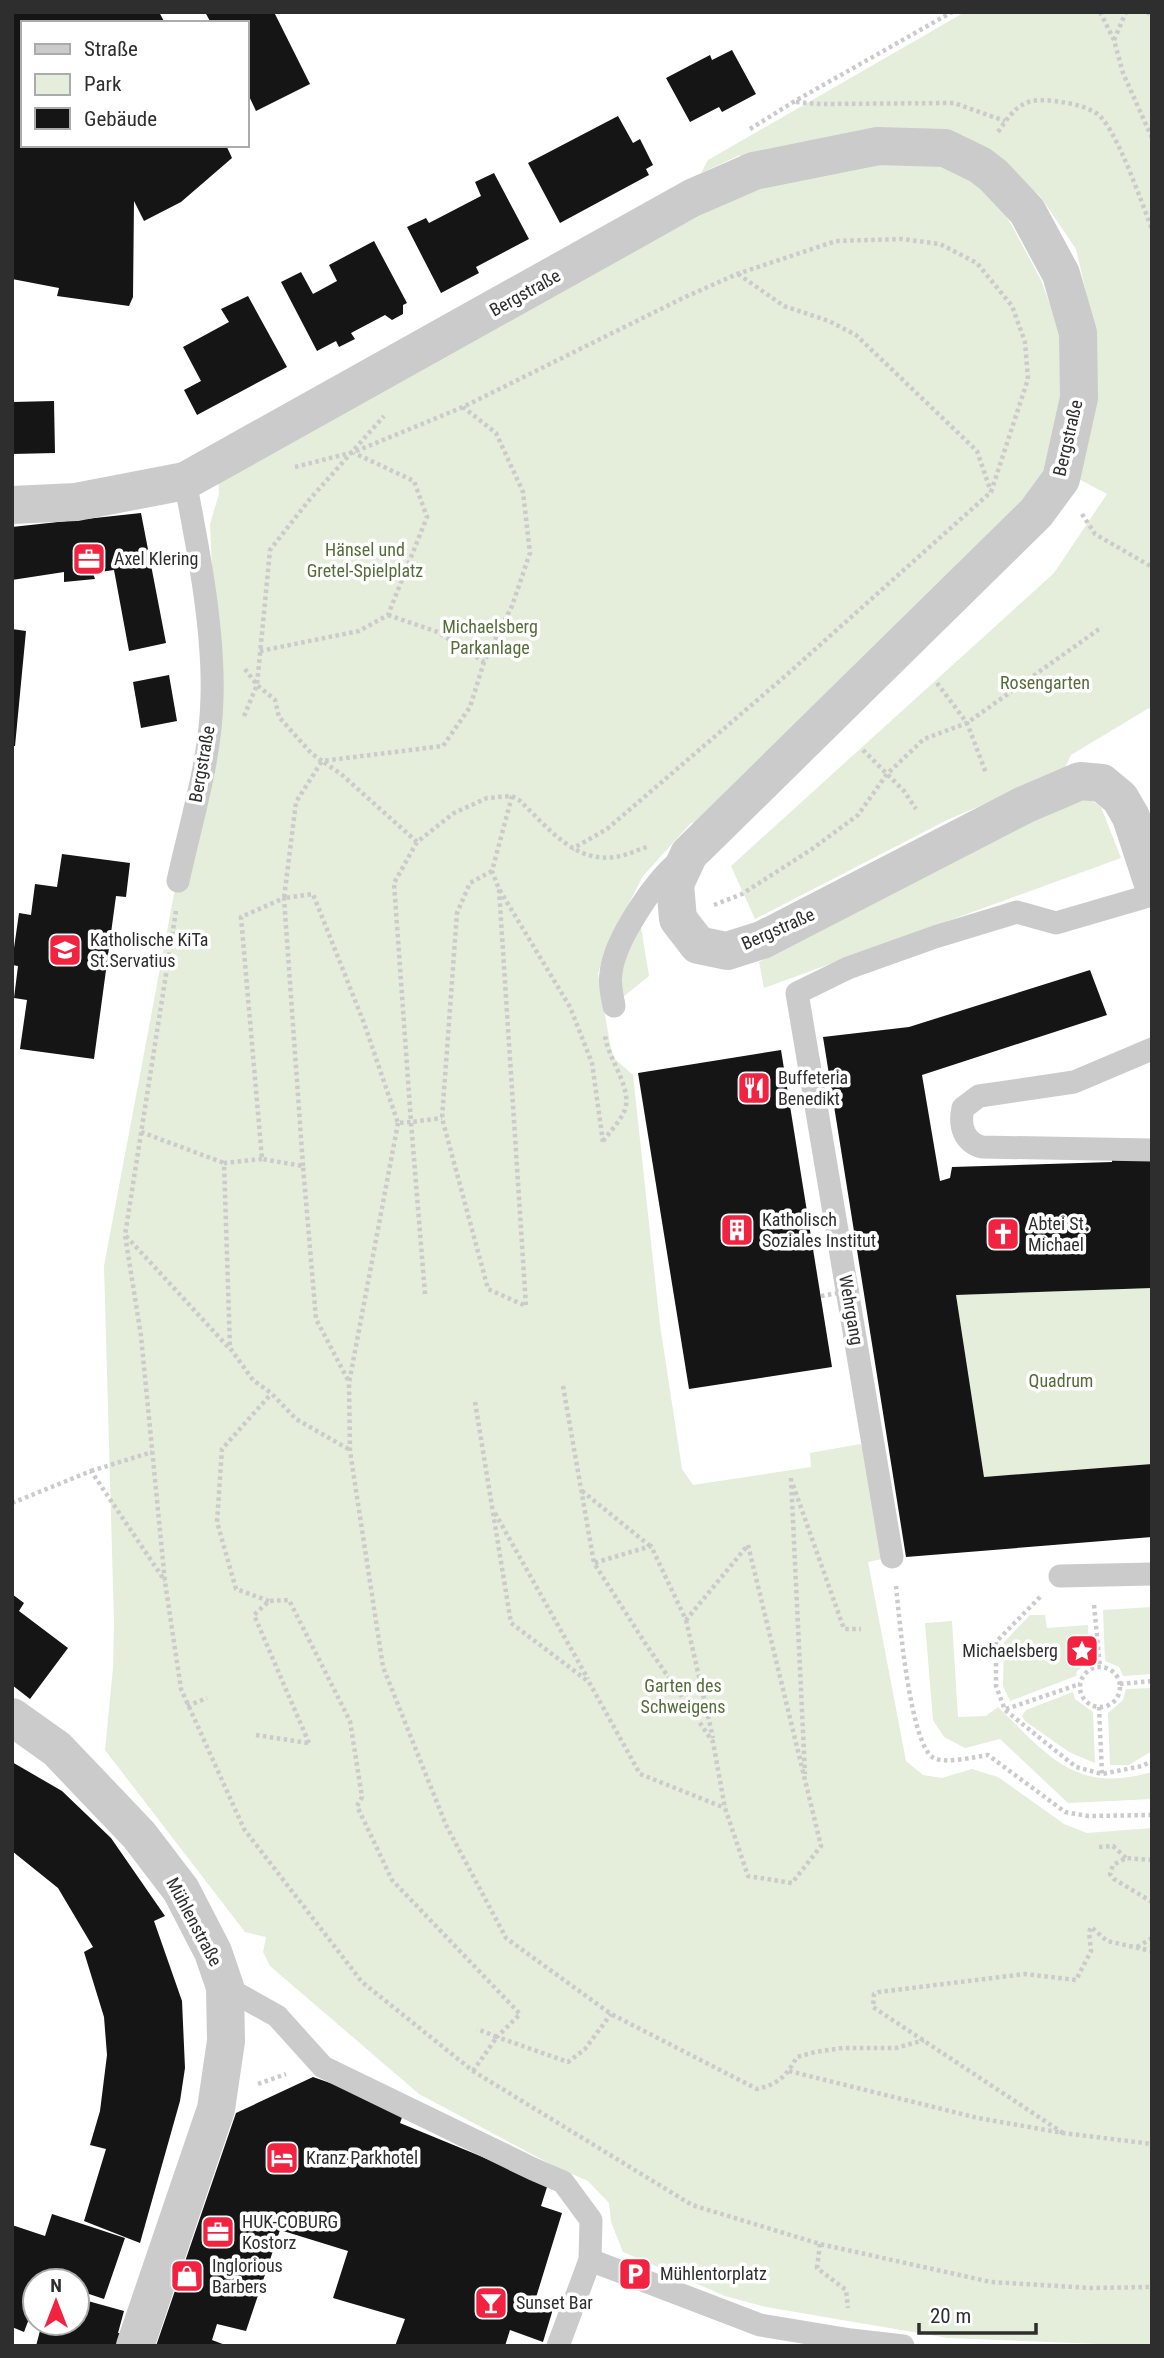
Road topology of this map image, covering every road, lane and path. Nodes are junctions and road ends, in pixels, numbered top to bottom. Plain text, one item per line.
1 (952, 12) edge
2 (1100, 12) edge
3 (1126, 12) edge
4 (1114, 40) junction
5 (1006, 121) dead end
6 (741, 135) dead end
7 (1152, 138) edge
8 (1152, 229) edge
9 (737, 274) junction
10 (463, 407) junction
11 (354, 453) junction
12 (293, 467) dead end
13 (1060, 479) junction
14 (186, 481) junction
15 (991, 492) junction
16 (12, 505) edge
17 (1152, 567) edge
18 (388, 615) junction
19 (1102, 627) dead end
20 (260, 651) junction
21 (484, 662) junction
22 (937, 683) dead end
23 (967, 723) junction
24 (863, 750) dead end
25 (322, 761) junction
26 (986, 773) dead end
27 (887, 774) junction
28 (512, 796) junction
29 (916, 809) dead end
30 (417, 842) junction
31 (572, 849) junction
32 (689, 854) junction
33 (492, 871) junction
34 (178, 881) joint
35 (1152, 881) edge
36 (499, 889) junction
37 (1152, 895) edge
38 (284, 898) junction
39 (678, 919) junction
40 (614, 1006) dead end
41 (1152, 1049) edge
42 (624, 1083) dead end
43 (442, 1118) junction
44 (411, 1122) junction
45 (398, 1123) junction
46 (141, 1132) junction
47 (1152, 1150) edge
48 (262, 1159) junction
49 (223, 1163) junction
50 (303, 1166) junction
51 (125, 1235) junction
52 (862, 1289) dead end
53 (425, 1294) dead end
54 (821, 1296) dead end
55 (230, 1348) junction
56 (349, 1383) junction
57 (563, 1386) dead end
58 (271, 1393) junction
59 (475, 1402) dead end
60 (152, 1451) junction
61 (350, 1451) junction
62 (91, 1471) junction
63 (582, 1491) junction
64 (12, 1503) edge
65 (492, 1509) junction
66 (651, 1546) junction
67 (892, 1558) joint
68 (594, 1563) junction
69 (1152, 1574) edge
70 (1090, 1575) junction
71 (1060, 1576) joint
72 (165, 1582) junction
73 (269, 1601) junction
74 (686, 1619) junction
75 (861, 1629) dead end
76 (1100, 1667) junction
77 (1152, 1681) edge
78 (589, 1682) junction
79 (1080, 1684) junction
80 (1120, 1684) junction
81 (206, 1698) dead end
82 (187, 1706) junction
83 (1099, 1707) junction
84 (1005, 1710) junction
85 (12, 1717) edge
86 (256, 1735) dead end
87 (713, 1742) junction
88 (1152, 1760) edge
89 (1102, 1774) junction
90 (806, 1788) junction
91 (725, 1808) junction
92 (1152, 1815) edge
93 (1099, 1847) dead end
94 (1126, 1857) junction
95 (1152, 1860) edge
96 (1152, 1902) edge
97 (1152, 1938) edge
98 (1136, 1948) junction
99 (1152, 1951) edge
100 (225, 1987) junction
101 (611, 2014) junction
102 (477, 2029) dead end
103 (497, 2037) junction
104 (924, 2040) junction
105 (323, 2067) junction
106 (473, 2071) junction
107 (789, 2071) junction
108 (248, 2087) dead end
109 (1063, 2133) junction
110 (1152, 2144) edge
111 (820, 2244) junction
112 (590, 2260) junction
113 (1152, 2287) edge
114 (851, 2340) junction
115 (135, 2346) edge
116 (558, 2346) edge
117 (903, 2346) edge

1 - 6 path
2 - 4 path
3 - 4 path
4 - 7 path
5 - 8 path
9 - 10 path
9 - 15 path
9 - 15 path
10 - 11 path
10 - 21 path
11 - 12 path
11 - 18 path
11 - 20 path
13 - 14 street, Bergstraße
13 - 17 path
13 - 32 street, Bergstraße
14 - 16 street, Bergstraße
14 - 34 lane, Bergstraße
15 - 31 path
18 - 20 path
18 - 21 path
19 - 23 path
20 - 25 path
21 - 25 path
22 - 23 path
23 - 26 path
23 - 27 path
24 - 27 path
25 - 30 path
25 - 38 path
27 - 29 path
27 - 39 path
28 - 30 path
28 - 31 path
28 - 33 path
30 - 44 path
31 - 32 path
32 - 39 street, Bergstraße
32 - 40 lane
33 - 36 path
33 - 43 path
34 - 46 path
35 - 39 street, Bergstraße
36 - 42 path
36 - 43 path
37 - 67 lane, Wehrgang
38 - 45 path
38 - 48 path
38 - 50 path
41 - 47 lane
43 - 44 path
44 - 45 path
44 - 53 path
45 - 56 path
46 - 49 path
46 - 51 path
48 - 49 path
48 - 50 path
49 - 55 path
50 - 56 path
51 - 55 path
51 - 60 path
52 - 54 path, bridge
55 - 58 path
56 - 61 path
57 - 63 path
58 - 61 path
58 - 73 path
59 - 65 path
60 - 62 path
60 - 72 path
61 - 101 path
62 - 64 path
62 - 72 path
63 - 66 path
63 - 68 path
65 - 78 path
65 - 78 path
66 - 68 path
66 - 74 path
67 - 92 path
68 - 87 path
69 - 70 lane
70 - 71 lane
70 - 76 path
71 - 84 path
72 - 82 path
73 - 86 path
73 - 103 path
74 - 87 path
74 - 90 path
75 - 90 path
76 - 79 path
76 - 80 path
77 - 80 path
78 - 91 path
79 - 83 path
79 - 84 path
80 - 83 path
81 - 82 path
82 - 106 path
83 - 89 path
84 - 89 path
85 - 100 street, Mühlenstraße
87 - 91 path
88 - 89 path
90 - 91 path
93 - 94 path
94 - 95 path
94 - 96 path
97 - 98 path
98 - 99 path
98 - 104 path
100 - 105 lane
100 - 115 street, Mühlenstraße
101 - 103 path
101 - 107 path
102 - 103 path
103 - 106 path
104 - 107 path
104 - 109 path
105 - 108 path
105 - 112 lane
106 - 111 path
107 - 109 path
109 - 110 path
111 - 113 path
111 - 114 path
112 - 114 lane
112 - 116 lane
114 - 117 lane

